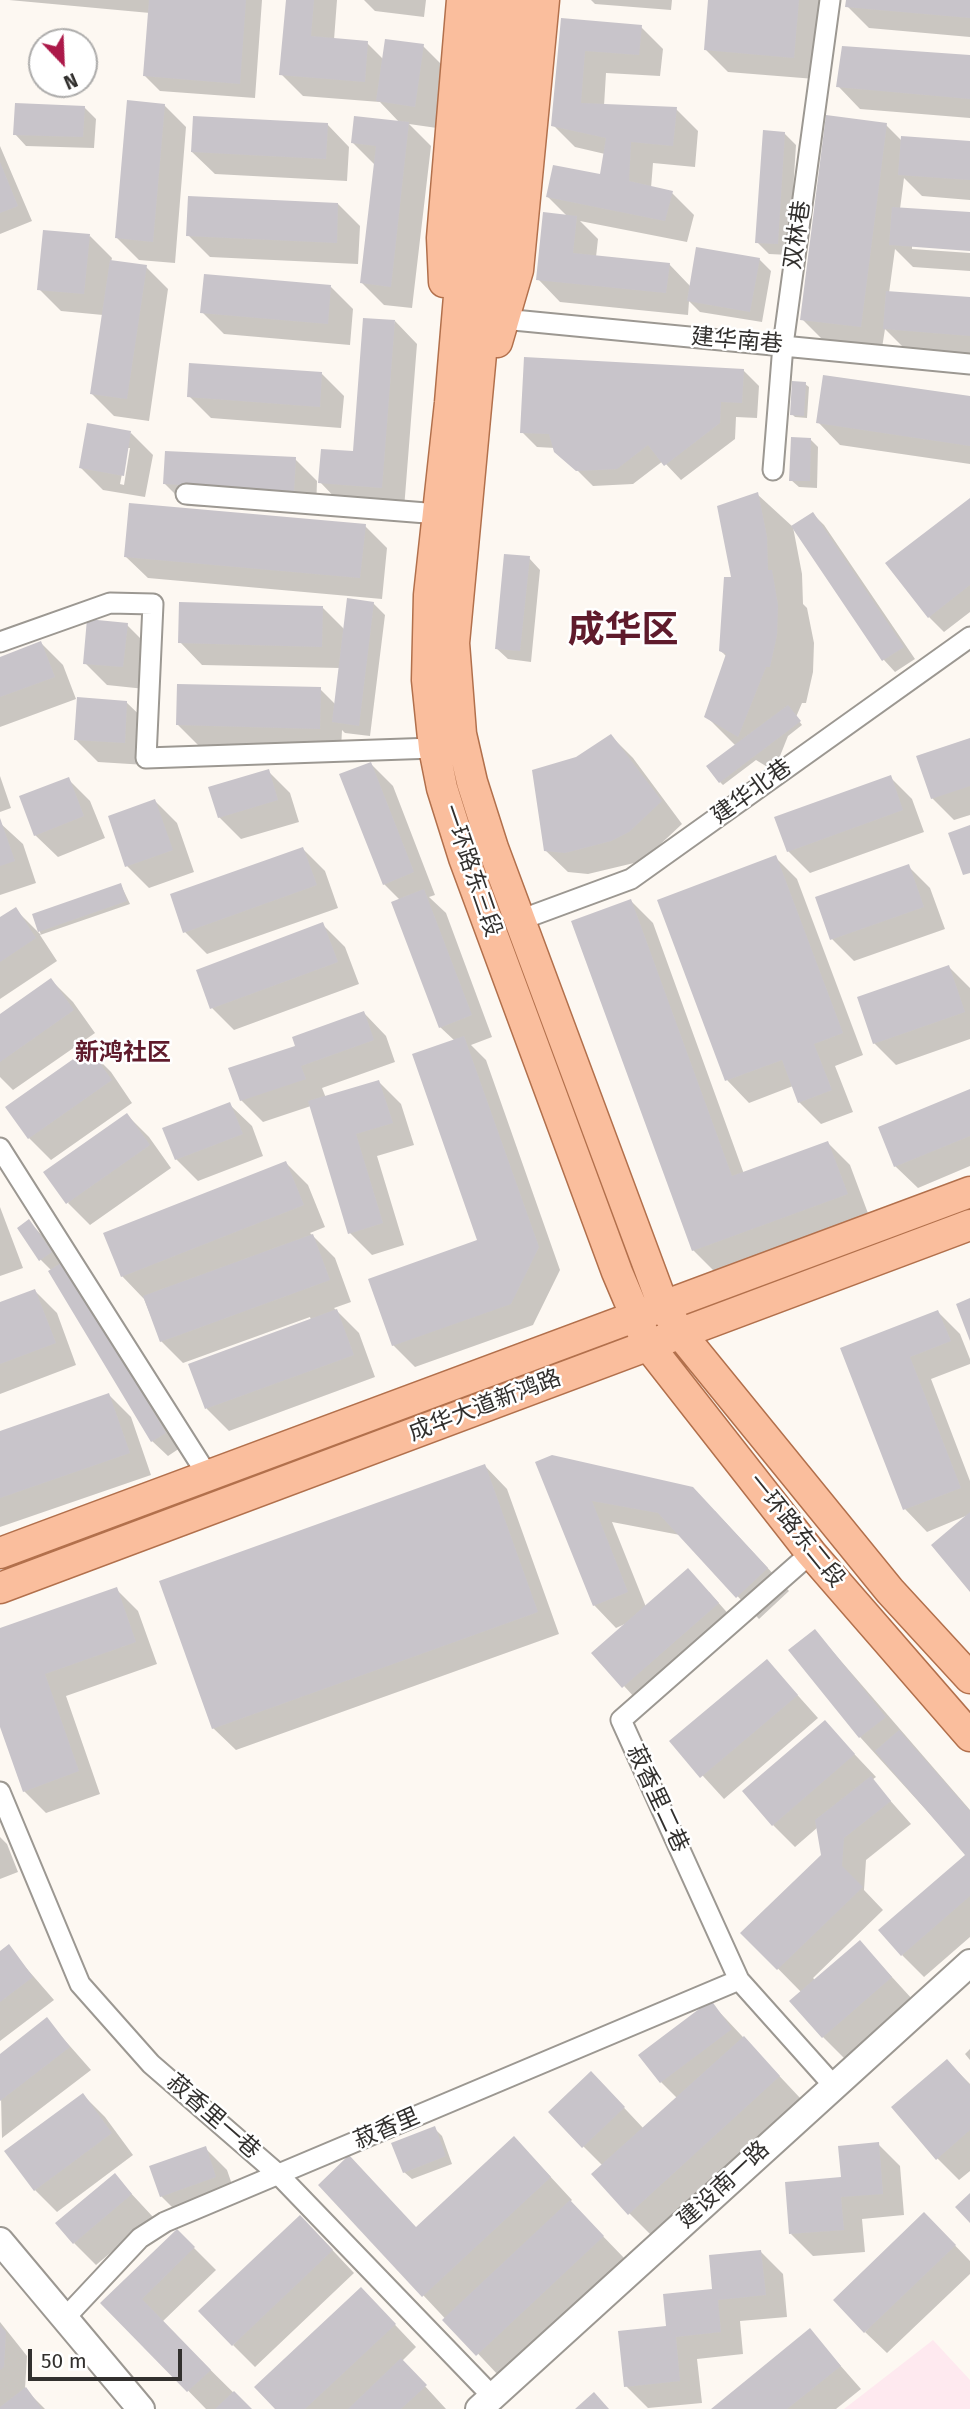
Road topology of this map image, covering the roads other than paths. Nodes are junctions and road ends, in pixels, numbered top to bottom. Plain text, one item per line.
1 (462, 0) edge
2 (484, 0) edge
3 (514, 0) edge
4 (544, 0) edge
5 (830, 0) edge
6 (503, 319) junction
7 (783, 345) junction
8 (970, 365) edge
9 (464, 404) junction
10 (773, 470) dead end
11 (186, 494) dead end
12 (439, 514) junction
13 (970, 637) edge
14 (0, 642) edge
15 (434, 748) junction
16 (520, 920) junction
17 (0, 1148) edge
18 (970, 1192) edge
19 (970, 1224) edge
20 (663, 1305) junction
21 (634, 1317) junction
22 (680, 1334) junction
23 (648, 1345) junction
24 (208, 1476) junction
25 (0, 1553) edge
26 (811, 1553) junction
27 (0, 1588) edge
28 (970, 1678) edge
29 (970, 1736) edge
30 (0, 1792) edge
31 (970, 1963) edge
32 (739, 1980) junction
33 (833, 2085) junction
34 (279, 2175) junction
35 (0, 2241) edge
36 (63, 2320) junction
37 (486, 2403) edge
38 (142, 2409) edge

1 - 9 main road
2 - 9 main road
3 - 9 main road
4 - 6 main road
5 - 7 street, 双林巷
6 - 7 street, 建华南巷
6 - 9 main road
7 - 8 street, 建华南巷
7 - 10 street, 双林巷
9 - 12 main road, 一环路东三段
9 - 16 main road, 一环路东三段
11 - 12 street
12 - 15 main road, 一环路东三段
13 - 16 street, 建华北巷
14 - 15 street
15 - 21 main road, 一环路东三段
16 - 20 main road, 一环路东三段
17 - 24 street
18 - 20 main road, 成华大道新鸿路
19 - 22 main road, 成华大道新鸿路
20 - 21 main road, 成华大道新鸿路
20 - 22 main road, 一环路东二段
21 - 23 main road, 一环路东二段
21 - 24 main road, 成华大道新鸿路
22 - 23 main road, 成华大道新鸿路
22 - 28 main road, 一环路东二段
23 - 26 main road, 一环路东二段
23 - 27 main road, 成华大道新鸿路
24 - 25 main road, 成华大道新鸿路
26 - 29 main road, 一环路东二段
26 - 32 street, 菽香里二巷
30 - 34 street, 菽香里一巷
31 - 33 street, 建设南一路
32 - 33 street, 菽香里二巷
32 - 34 street, 菽香里
33 - 37 street, 建设南一路
34 - 36 street, 菽香里
34 - 37 street, 菽香里一巷
35 - 36 street
36 - 38 street

